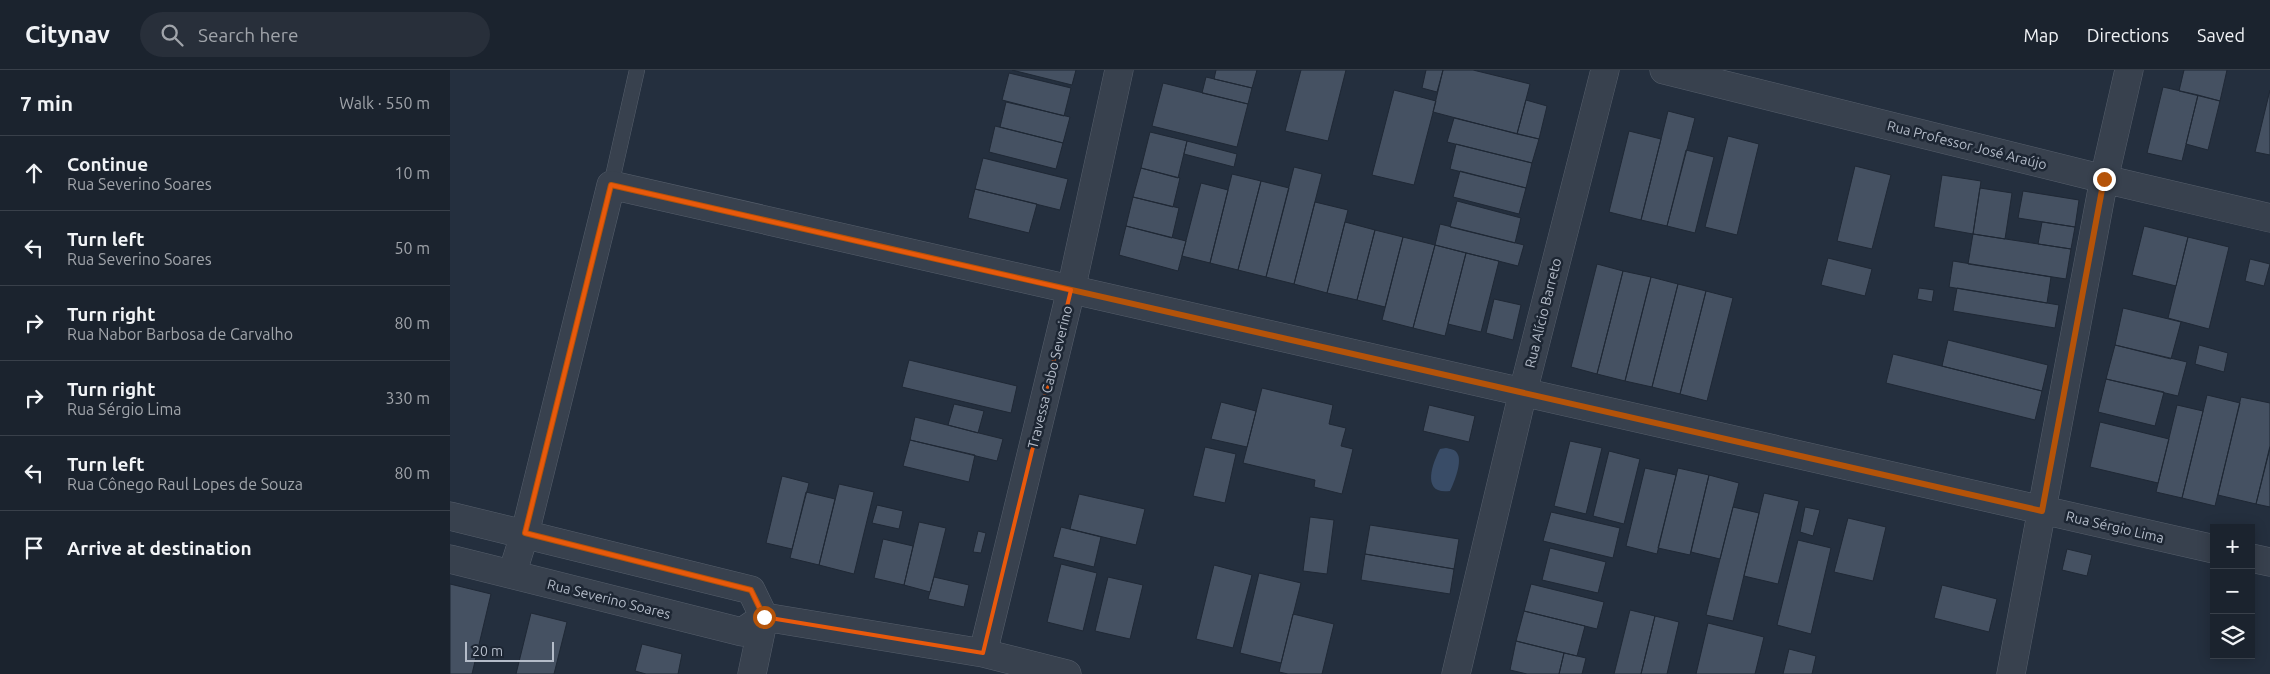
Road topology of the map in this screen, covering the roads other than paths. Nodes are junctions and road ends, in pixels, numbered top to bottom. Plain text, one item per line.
1 (637, 70) edge
2 (1119, 70) edge
3 (1605, 70) edge
4 (1664, 70) edge
5 (2129, 70) edge
6 (2104, 179) junction
7 (611, 185) junction
8 (2270, 218) edge
9 (1070, 290) junction
10 (1523, 392) junction
11 (2042, 511) junction
12 (450, 516) edge
13 (525, 533) junction
14 (2210, 548) edge
15 (450, 559) edge
16 (2255, 559) edge
17 (2270, 562) edge
18 (512, 574) junction
19 (764, 617) junction
20 (983, 653) junction
21 (752, 674) edge
22 (1068, 674) edge
23 (1456, 674) edge
24 (2012, 674) edge

1 - 7 lane
2 - 9 street, Travessa Cabo Severino
3 - 10 street, Rua Alício Barreto
4 - 6 street, Rua Professor José Araújo
5 - 6 street
6 - 8 street, Rua Professor José Araújo
6 - 11 street
7 - 9 street, Rua Sérgio Lima
7 - 13 street
9 - 10 street, Rua Sérgio Lima
9 - 20 street, Travessa Cabo Severino
10 - 11 street, Rua Sérgio Lima
10 - 23 street, Rua Alício Barreto
11 - 14 street, Rua Sérgio Lima
11 - 24 street
12 - 13 street
13 - 18 street
13 - 19 street
15 - 18 street, Rua Severino Soares
16 - 17 street
18 - 19 street, Rua Severino Soares
19 - 20 street
19 - 21 street
20 - 22 street

